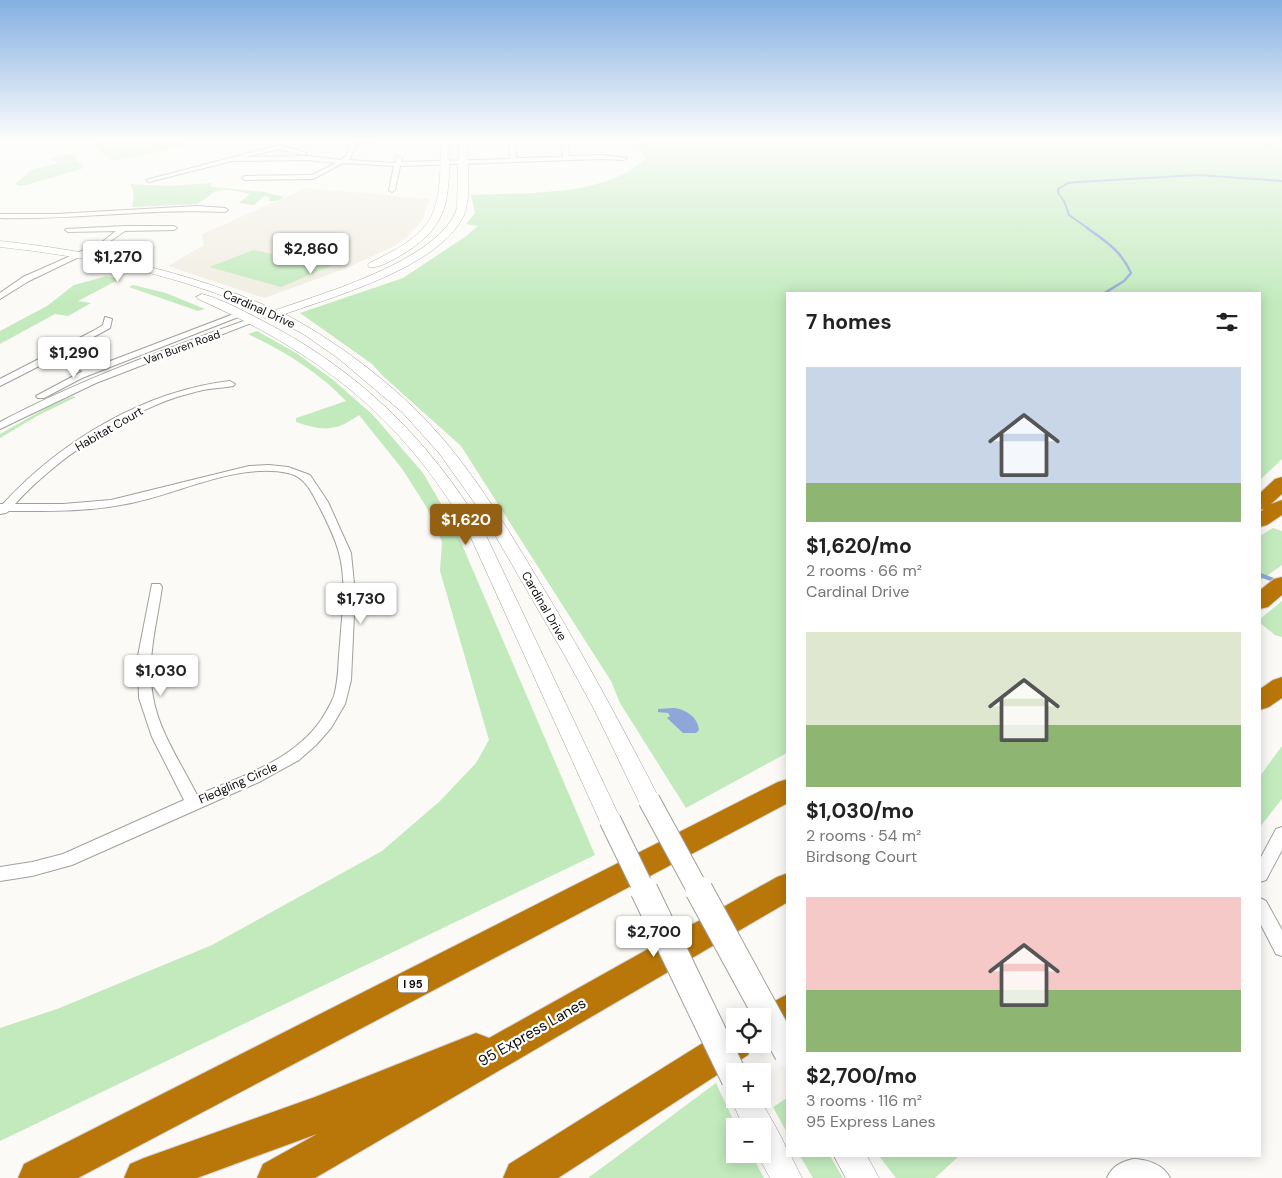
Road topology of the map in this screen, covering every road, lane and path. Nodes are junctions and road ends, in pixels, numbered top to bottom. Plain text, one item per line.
1 (442, 194) edge
2 (461, 194) edge
3 (225, 210) dead end
4 (0, 216) edge
5 (125, 228) junction
6 (174, 228) dead end
7 (68, 230) dead end
8 (0, 244) edge
9 (0, 250) edge
10 (75, 257) junction
11 (0, 297) edge
12 (258, 314) junction
13 (108, 319) dead end
14 (48, 360) junction
15 (91, 371) junction
16 (106, 374) junction
17 (0, 383) edge
18 (230, 384) dead end
19 (0, 420) edge
20 (0, 426) edge
21 (1282, 483) edge
22 (1261, 503) edge
23 (1282, 506) edge
24 (2, 509) edge
25 (1261, 520) edge
26 (1282, 584) edge
27 (156, 587) dead end
28 (1261, 601) edge
29 (1282, 686) edge
30 (1261, 700) edge
31 (786, 791) edge
32 (193, 803) junction
33 (1282, 834) edge
34 (1261, 873) edge
35 (0, 874) edge
36 (786, 887) edge
37 (1261, 908) edge
38 (1282, 948) edge
39 (580, 1004) junction
40 (786, 1011) edge
41 (771, 1020) edge
42 (726, 1049) edge
43 (786, 1049) edge
44 (727, 1063) edge
45 (771, 1148) edge
46 (850, 1157) edge
47 (38, 1178) edge
48 (144, 1178) edge
49 (278, 1178) edge
50 (523, 1178) edge
51 (787, 1178) edge
52 (864, 1178) edge
53 (1118, 1178) edge
54 (1159, 1178) edge

1 - 12 main road
2 - 12 main road
3 - 4 street
5 - 6 street
5 - 7 street
5 - 10 street
8 - 10 main road, Cardinal Drive
9 - 10 main road, Cardinal Drive
10 - 11 street
10 - 12 main road, Cardinal Drive
10 - 12 main road, Cardinal Drive
12 - 15 street, Van Buren Road
12 - 16 street, Van Buren Road
12 - 43 main road, Cardinal Drive, bridge
12 - 44 main road, Cardinal Drive, bridge
13 - 14 street
14 - 15 street
14 - 17 street
15 - 16 street
15 - 19 street, Van Buren Road
16 - 20 street, Van Buren Road
18 - 24 street, Habitat Court
21 - 22 highway
23 - 25 highway
24 - 32 street, Fledgling Circle
26 - 28 highway
27 - 32 street
29 - 30 highway
31 - 47 highway, I 95
32 - 35 street, Fledgling Circle
33 - 34 street
36 - 39 highway, 95 Express Lanes
37 - 38 street
39 - 48 highway
39 - 49 highway, 95 Express Lanes
40 - 41 highway
42 - 50 highway
45 - 51 main road
46 - 52 main road
53 - 54 street

